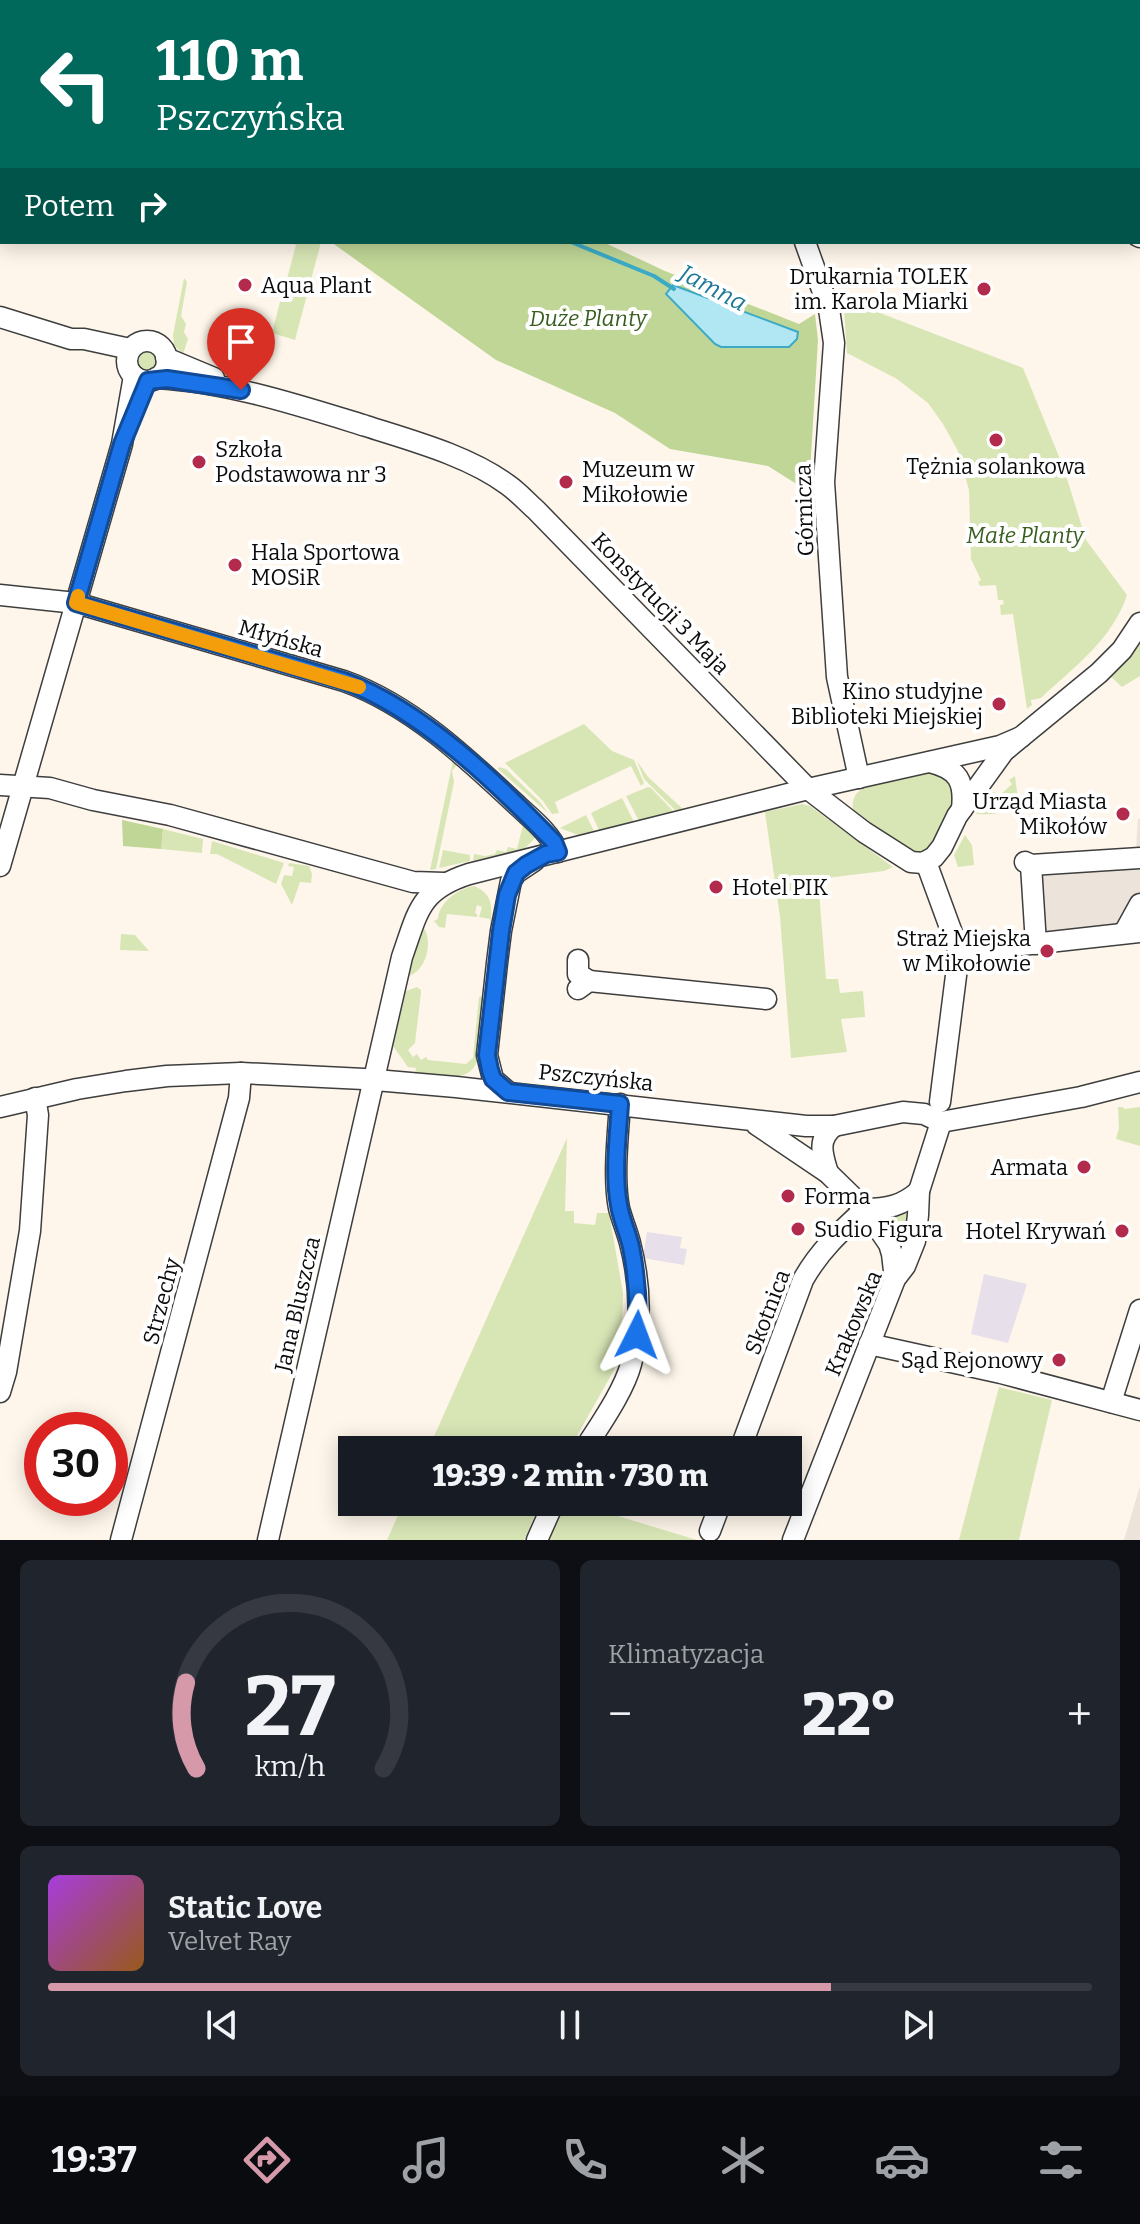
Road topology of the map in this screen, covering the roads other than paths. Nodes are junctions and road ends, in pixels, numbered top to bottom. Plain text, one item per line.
1 (806, 244) edge
2 (0, 317) edge
3 (166, 358) junction
4 (139, 369) junction
5 (241, 390) junction
6 (0, 595) edge
7 (76, 603) junction
8 (1140, 623) edge
9 (1021, 737) junction
10 (930, 762) junction
11 (859, 778) junction
12 (0, 785) edge
13 (23, 786) junction
14 (808, 789) junction
15 (962, 809) junction
16 (857, 826) junction
17 (552, 853) junction
18 (1140, 858) edge
19 (926, 862) junction
20 (0, 866) edge
21 (469, 874) junction
22 (396, 878) junction
23 (444, 883) junction
24 (1140, 904) edge
25 (418, 912) junction
26 (501, 931) junction
27 (1132, 933) edge
28 (1033, 944) junction
29 (959, 952) junction
30 (582, 974) dead end
31 (766, 999) dead end
32 (380, 1053) junction
33 (487, 1055) junction
34 (241, 1073) junction
35 (341, 1077) junction
36 (373, 1079) junction
37 (1140, 1082) edge
38 (402, 1084) junction
39 (456, 1087) junction
40 (508, 1092) junction
41 (35, 1098) junction
42 (620, 1104) junction
43 (0, 1107) edge
44 (940, 1112) junction
45 (750, 1120) junction
46 (834, 1126) junction
47 (828, 1173) junction
48 (919, 1191) junction
49 (865, 1209) junction
50 (895, 1279) junction
51 (1140, 1310) edge
52 (869, 1344) junction
53 (0, 1392) edge
54 (1111, 1402) junction
55 (1140, 1410) edge
56 (592, 1436) edge
57 (745, 1436) edge
58 (548, 1516) edge
59 (716, 1516) edge
60 (710, 1531) dead end
61 (121, 1540) edge
62 (268, 1540) edge
63 (537, 1540) edge
64 (793, 1540) edge

1 - 11 street, Górnicza
2 - 4 street, Konstytucji 3 Maja
3 - 4 street
3 - 4 street
3 - 5 street, Konstytucji 3 Maja
4 - 5 street, Konstytucji 3 Maja
4 - 7 street
5 - 14 street, Konstytucji 3 Maja
6 - 7 street, Młyńska
7 - 13 street
7 - 17 street, Młyńska
8 - 9 street
9 - 10 street
9 - 15 street
10 - 11 street
10 - 15 street
11 - 14 street
11 - 16 street
12 - 13 street
13 - 20 street
13 - 22 street
14 - 16 street, Konstytucji 3 Maja
14 - 17 street
15 - 19 street
16 - 19 street
17 - 21 street
17 - 26 street
18 - 28 street
19 - 29 street, Krakowska
21 - 23 street
21 - 26 street
22 - 23 street
22 - 25 street
23 - 25 street
24 - 27 street
25 - 32 street
26 - 33 street
27 - 28 street
28 - 29 street
29 - 44 street, Krakowska
30 - 31 street
32 - 35 street
32 - 36 street
32 - 38 street
33 - 39 street
33 - 40 street
34 - 35 street, Pszczyńska
34 - 41 street, Pszczyńska
34 - 61 street, Strzechy
35 - 36 street, Pszczyńska
36 - 38 street, Pszczyńska
36 - 62 street, Jana Bluszcza
37 - 44 street
38 - 39 street, Pszczyńska
39 - 40 street, Pszczyńska
40 - 42 street, Pszczyńska
41 - 43 street, Pszczyńska
41 - 53 street
42 - 45 street, Pszczyńska
42 - 56 street
44 - 46 street, Pszczyńska
44 - 48 street, Krakowska
45 - 46 street, Pszczyńska
45 - 47 street, Pszczyńska
46 - 47 street
47 - 49 street, Pszczyńska
48 - 49 street
48 - 50 street, Krakowska
49 - 50 street, Pszczyńska
49 - 57 street, Skotnica
50 - 52 street, Krakowska
51 - 54 street
52 - 54 street
52 - 64 street, Krakowska
54 - 55 street
58 - 63 street
59 - 60 street

